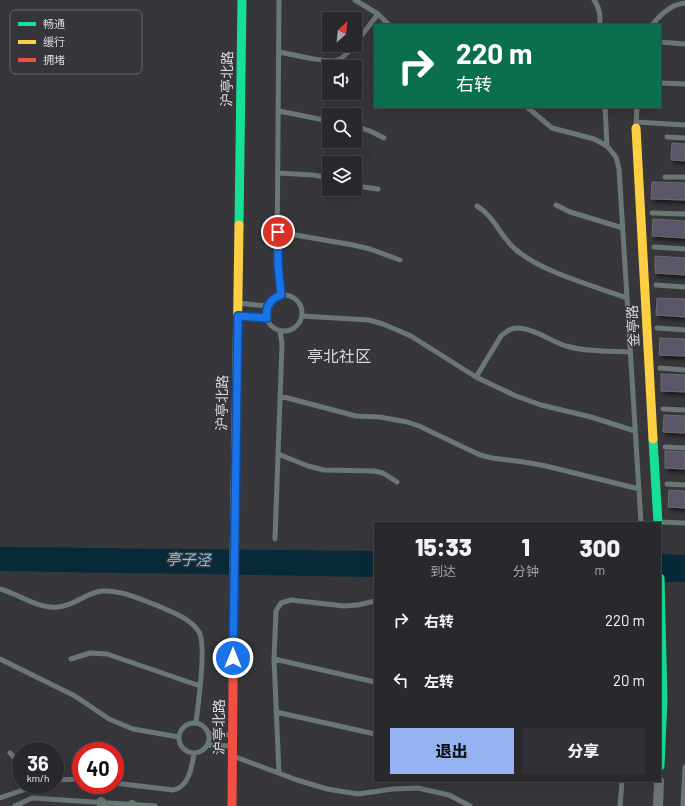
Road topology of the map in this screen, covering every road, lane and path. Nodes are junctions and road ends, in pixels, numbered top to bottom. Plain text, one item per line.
1 (242, 0) edge
2 (279, 0) edge
3 (594, 0) edge
4 (358, 1) edge
5 (685, 3) edge
6 (378, 14) junction
7 (387, 24) edge
8 (600, 24) edge
9 (653, 24) edge
10 (362, 35) edge
11 (661, 42) edge
12 (685, 44) edge
13 (279, 52) junction
14 (348, 52) edge
15 (661, 82) edge
16 (685, 84) edge
17 (528, 108) edge
18 (605, 108) edge
19 (637, 108) edge
20 (279, 111) junction
21 (322, 120) edge
22 (636, 125) junction
23 (685, 125) edge
24 (362, 128) edge
25 (667, 137) dead end
26 (384, 138) dead end
27 (685, 138) edge
28 (607, 146) junction
29 (278, 173) junction
30 (665, 176) dead end
31 (322, 177) edge
32 (685, 177) edge
33 (362, 187) edge
34 (378, 190) dead end
35 (556, 205) dead end
36 (477, 206) dead end
37 (652, 213) dead end
38 (685, 214) edge
39 (623, 228) junction
40 (278, 232) junction
41 (654, 247) dead end
42 (685, 249) edge
43 (400, 260) dead end
44 (656, 286) dead end
45 (685, 287) edge
46 (281, 295) junction
47 (627, 298) junction
48 (238, 303) junction
49 (267, 306) junction
50 (238, 316) junction
51 (302, 316) junction
52 (267, 318) junction
53 (657, 328) dead end
54 (685, 330) edge
55 (280, 331) junction
56 (630, 352) junction
57 (660, 368) dead end
58 (685, 370) edge
59 (476, 377) junction
60 (280, 396) junction
61 (663, 409) dead end
62 (685, 410) edge
63 (635, 431) junction
64 (665, 447) dead end
65 (685, 448) edge
66 (278, 454) junction
67 (397, 482) dead end
68 (667, 484) dead end
69 (685, 485) edge
70 (639, 489) junction
71 (641, 522) edge
72 (658, 522) edge
73 (661, 522) edge
74 (685, 523) edge
75 (274, 539) dead end
76 (0, 589) edge
77 (374, 601) edge
78 (661, 613) edge
79 (0, 659) edge
80 (71, 659) dead end
81 (274, 659) junction
82 (374, 682) edge
83 (200, 686) junction
84 (276, 712) junction
85 (196, 722) junction
86 (209, 734) junction
87 (374, 734) edge
88 (233, 735) junction
89 (179, 737) junction
90 (208, 745) junction
91 (232, 746) junction
92 (661, 749) edge
93 (194, 753) junction
94 (232, 756) junction
95 (685, 767) edge
96 (279, 773) junction
97 (685, 778) edge
98 (622, 782) edge
99 (659, 782) edge
100 (124, 784) edge
101 (12, 794) edge
102 (0, 798) edge
103 (102, 804) edge
104 (132, 805) edge
105 (15, 806) edge
106 (156, 806) edge
107 (232, 806) edge
108 (470, 806) edge
109 (620, 806) edge
110 (658, 806) edge
111 (683, 806) edge

1 - 48 street, 沪亭北路
2 - 13 lane
3 - 8 lane
4 - 6 lane
5 - 9 lane
6 - 7 lane
6 - 10 lane
11 - 12 lane
13 - 14 lane
13 - 20 lane
15 - 16 lane
17 - 28 lane
18 - 28 lane
19 - 22 lane
20 - 21 lane
20 - 29 lane
22 - 23 lane
22 - 72 street, 金亭路
24 - 26 lane
25 - 27 lane
28 - 39 lane
29 - 31 lane
29 - 40 lane
30 - 32 lane
33 - 34 lane
35 - 39 lane
36 - 47 lane
37 - 38 lane
39 - 47 lane
40 - 43 lane
40 - 46 lane
41 - 42 lane
44 - 45 lane
46 - 49 lane
46 - 51 lane
47 - 56 lane
48 - 49 lane
48 - 50 street, 沪亭北路
49 - 52 lane
50 - 52 lane
50 - 88 street, 沪亭北路
51 - 55 lane
51 - 59 lane
52 - 55 lane
53 - 54 lane
55 - 60 lane
56 - 59 lane
56 - 63 lane
57 - 58 lane
59 - 63 lane
60 - 66 lane
60 - 70 lane
61 - 62 lane
63 - 70 lane
64 - 65 lane
66 - 67 lane
66 - 75 lane
68 - 69 lane
70 - 71 lane
73 - 74 lane
76 - 83 lane
77 - 81 lane
78 - 92 street
79 - 89 lane
80 - 83 lane
81 - 82 lane
81 - 84 lane
83 - 85 lane
84 - 87 lane
84 - 96 lane
85 - 86 lane
85 - 89 lane
86 - 88 lane
86 - 90 lane
88 - 91 street, 沪亭北路
89 - 93 lane
90 - 91 lane
90 - 93 lane
91 - 94 street, 沪亭北路
93 - 100 lane
94 - 96 lane
94 - 107 street, 沪亭北路
95 - 97 lane
96 - 108 lane
97 - 111 lane
98 - 109 lane
99 - 110 street
101 - 102 lane
103 - 104 lane
103 - 105 lane
104 - 106 lane

